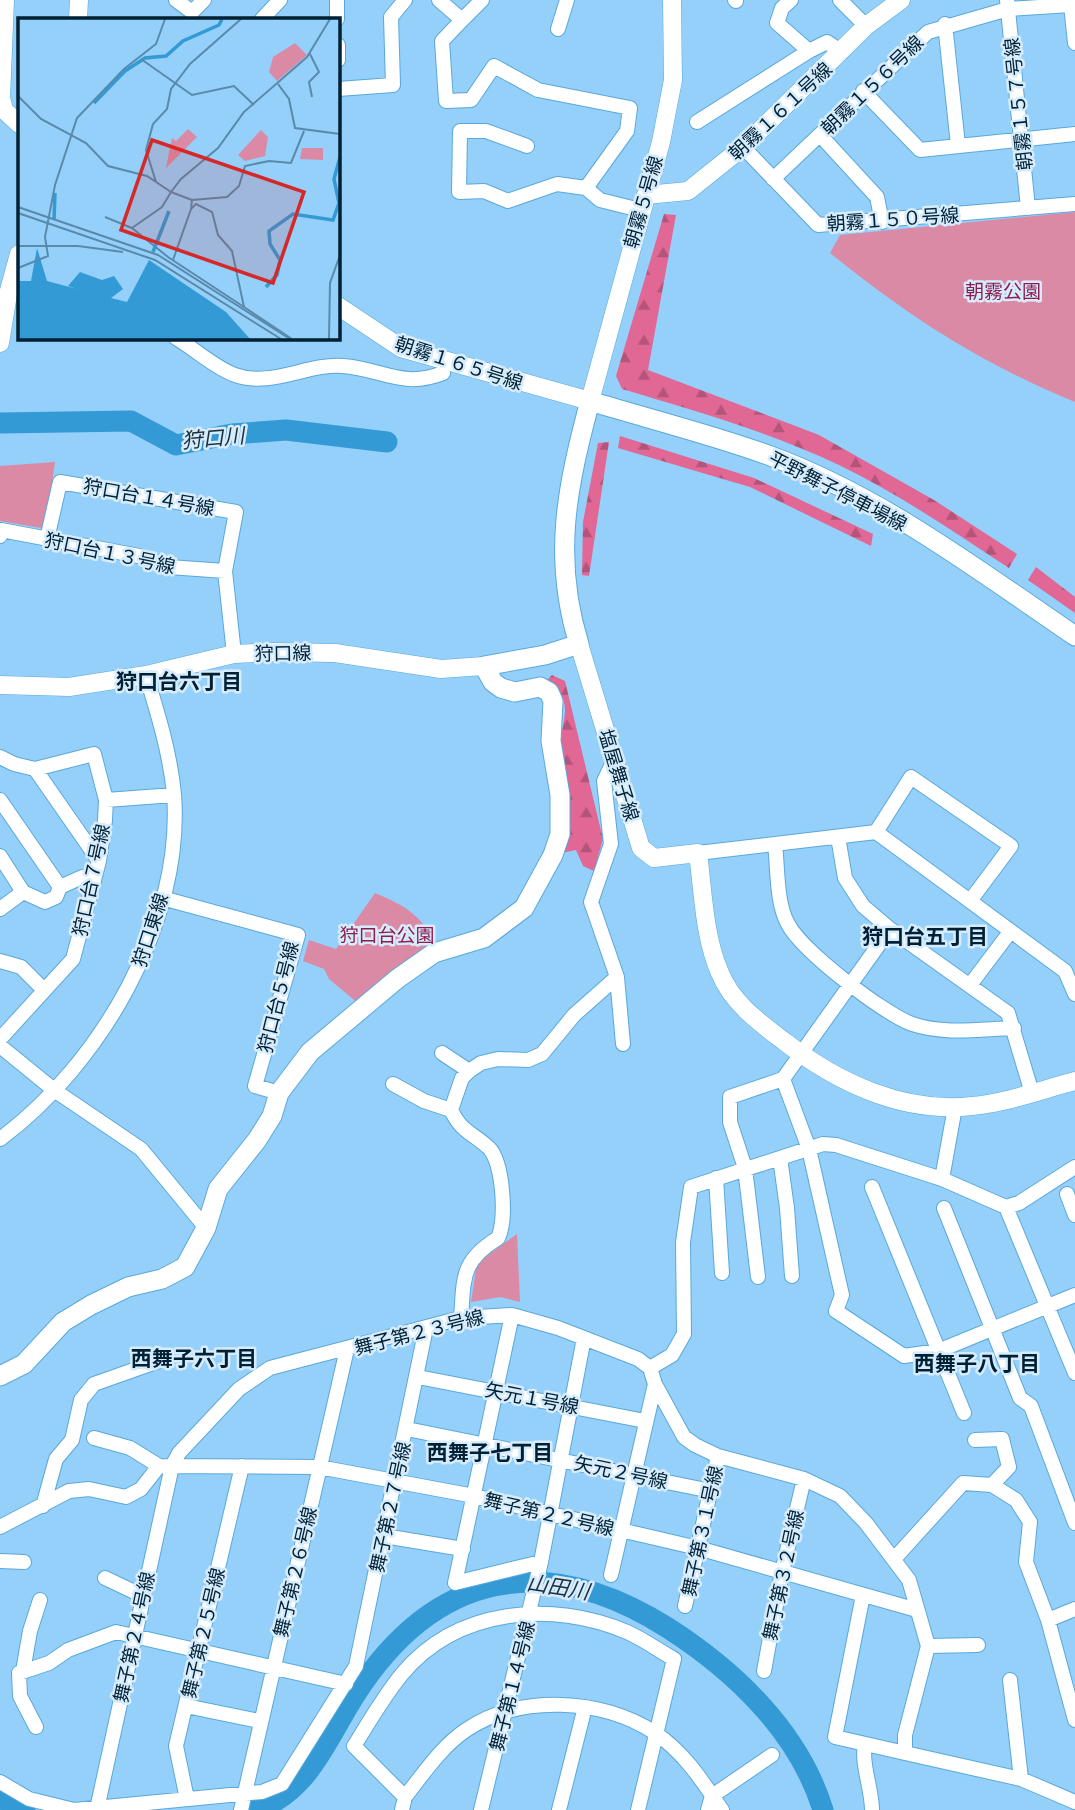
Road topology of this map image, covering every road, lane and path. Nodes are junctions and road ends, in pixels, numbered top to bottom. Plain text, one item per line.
1 (5, 0) edge
2 (79, 0) edge
3 (176, 0) edge
4 (204, 0) edge
5 (280, 0) edge
6 (337, 0) edge
7 (405, 0) edge
8 (439, 0) edge
9 (482, 0) edge
10 (567, 0) edge
11 (672, 0) edge
12 (791, 0) edge
13 (840, 0) edge
14 (894, 2) edge
15 (1008, 4) edge
16 (78, 18) edge
17 (263, 18) edge
18 (337, 18) edge
19 (462, 20) junction
20 (945, 24) junction
21 (866, 26) junction
22 (558, 29) dead end
23 (1075, 43) edge
24 (809, 51) junction
25 (842, 52) junction
26 (340, 89) edge
27 (863, 91) junction
28 (697, 122) dead end
29 (18, 123) edge
30 (1075, 134) edge
31 (820, 135) junction
32 (1021, 141) junction
33 (958, 145) junction
34 (527, 146) dead end
35 (743, 147) junction
36 (774, 178) junction
37 (586, 188) junction
38 (643, 203) junction
39 (1075, 204) edge
40 (1028, 208) junction
41 (882, 222) junction
42 (18, 258) edge
43 (9, 293) edge
44 (340, 307) edge
45 (340, 322) edge
46 (179, 340) edge
47 (0, 343) edge
48 (443, 373) junction
49 (588, 407) junction
50 (0, 536) edge
51 (47, 539) junction
52 (225, 571) junction
53 (1075, 636) edge
54 (579, 644) junction
55 (1075, 646) edge
56 (234, 654) junction
57 (484, 666) junction
58 (146, 675) junction
59 (0, 685) edge
60 (0, 757) edge
61 (614, 760) junction
62 (35, 769) junction
63 (174, 796) junction
64 (0, 800) edge
65 (106, 800) junction
66 (876, 832) junction
67 (838, 838) junction
68 (775, 845) junction
69 (698, 853) junction
70 (0, 856) edge
71 (99, 861) junction
72 (94, 881) junction
73 (60, 887) junction
74 (23, 892) junction
75 (162, 898) junction
76 (970, 901) junction
77 (0, 909) edge
78 (890, 929) junction
79 (1010, 932) junction
80 (0, 961) edge
81 (1072, 976) edge
82 (617, 977) junction
83 (852, 985) junction
84 (970, 985) junction
85 (44, 989) junction
86 (1075, 994) edge
87 (1014, 1028) junction
88 (0, 1039) edge
89 (624, 1044) dead end
90 (0, 1046) edge
91 (442, 1053) dead end
92 (802, 1056) junction
93 (469, 1071) junction
94 (783, 1079) junction
95 (1075, 1081) edge
96 (393, 1084) dead end
97 (54, 1090) junction
98 (279, 1093) junction
99 (1032, 1093) junction
100 (955, 1107) junction
101 (451, 1110) junction
102 (0, 1139) edge
103 (810, 1149) junction
104 (780, 1158) junction
105 (1075, 1167) edge
106 (746, 1168) junction
107 (716, 1178) junction
108 (942, 1179) junction
109 (872, 1187) dead end
110 (1067, 1194) dead end
111 (1006, 1207) junction
112 (944, 1208) dead end
113 (1075, 1215) edge
114 (206, 1228) junction
115 (722, 1273) dead end
116 (792, 1276) dead end
117 (758, 1277) dead end
118 (1075, 1295) edge
119 (1047, 1306) junction
120 (512, 1315) junction
121 (461, 1318) junction
122 (426, 1328) junction
123 (993, 1329) junction
124 (584, 1338) junction
125 (346, 1349) junction
126 (938, 1351) junction
127 (159, 1361) dead end
128 (650, 1368) junction
129 (1075, 1373) edge
130 (0, 1376) edge
131 (418, 1377) junction
132 (655, 1384) junction
133 (496, 1390) junction
134 (571, 1406) junction
135 (964, 1413) dead end
136 (645, 1421) junction
137 (407, 1429) junction
138 (94, 1438) dead end
139 (975, 1440) dead end
140 (485, 1444) junction
141 (718, 1456) junction
142 (559, 1460) junction
143 (166, 1466) junction
144 (242, 1466) junction
145 (320, 1467) junction
146 (634, 1476) junction
147 (804, 1479) junction
148 (396, 1482) junction
149 (992, 1485) junction
150 (711, 1491) junction
151 (474, 1496) junction
152 (43, 1506) junction
153 (550, 1514) junction
154 (1075, 1523) edge
155 (0, 1527) edge
156 (620, 1531) junction
157 (384, 1536) junction
158 (698, 1548) junction
159 (463, 1549) junction
160 (895, 1559) junction
161 (0, 1561) edge
162 (24, 1562) dead end
163 (541, 1562) junction
164 (782, 1572) junction
165 (611, 1575) dead end
166 (105, 1578) dead end
167 (863, 1595) junction
168 (143, 1596) junction
169 (40, 1601) dead end
170 (685, 1605) dead end
171 (1075, 1609) edge
172 (917, 1610) junction
173 (530, 1611) junction
174 (1048, 1620) junction
175 (134, 1636) junction
176 (978, 1644) dead end
177 (928, 1646) junction
178 (200, 1650) junction
179 (273, 1668) junction
180 (764, 1671) dead end
181 (21, 1672) junction
182 (1010, 1680) dead end
183 (346, 1684) junction
184 (186, 1706) junction
185 (585, 1707) junction
186 (505, 1711) junction
187 (1075, 1720) edge
188 (259, 1721) junction
189 (36, 1727) dead end
190 (656, 1734) junction
191 (865, 1744) junction
192 (905, 1754) junction
193 (772, 1755) dead end
194 (1021, 1779) junction
195 (0, 1782) edge
196 (243, 1794) junction
197 (187, 1799) junction
198 (1075, 1802) edge
199 (403, 1803) edge
200 (710, 1803) edge
201 (97, 1809) edge
202 (241, 1810) edge
203 (481, 1810) edge
204 (559, 1810) edge
205 (638, 1810) edge
206 (722, 1810) edge
207 (872, 1810) edge

1 - 29 street
2 - 16 street
3 - 4 street
5 - 17 street
6 - 18 street
7 - 26 street
8 - 19 street
9 - 19 street
10 - 22 street
11 - 38 street, 朝霧５号線
12 - 24 street
13 - 21 street
14 - 21 street, 朝霧１６１号線
15 - 20 street, 朝霧１５６号線
15 - 23 street, 朝霧１５６号線
15 - 32 street, 朝霧１５７号線
19 - 37 street
20 - 27 street, 朝霧１５６号線
20 - 33 street
21 - 25 street, 朝霧１６１号線
24 - 25 street
24 - 28 street
25 - 35 street, 朝霧１６１号線
27 - 31 street, 朝霧１５６号線
27 - 33 street
30 - 32 street
31 - 36 street, 朝霧１５６号線
31 - 41 street
32 - 33 street
32 - 40 street, 朝霧１５７号線
34 - 37 street
35 - 36 street, 朝霧１５０号線
35 - 38 street, 朝霧１６１号線
36 - 41 street, 朝霧１５０号線
37 - 38 street
38 - 49 street, 朝霧５号線
39 - 40 street, 朝霧１５０号線
40 - 41 street, 朝霧１５０号線
42 - 43 street
43 - 47 street
44 - 49 street, 朝霧１６５号線
45 - 48 street, 朝霧１６５号線
46 - 48 street
48 - 49 street, 朝霧１６５号線
49 - 53 main road, 平野舞子停車場線
49 - 54 main road
49 - 55 main road, 平野舞子停車場線
50 - 51 street, 狩口台１３号線
51 - 52 street, 狩口台１３号線
51 - 52 street, 狩口台１４号線
52 - 56 street, 狩口台１４号線
54 - 57 main road
54 - 61 street, 塩屋舞子線
56 - 57 street, 狩口線
56 - 58 street, 狩口線
57 - 98 main road
58 - 59 street, 狩口線
58 - 63 street, 狩口東線
60 - 62 street
61 - 69 street, 塩屋舞子線
61 - 82 street
62 - 65 street, 狩口台７号線
62 - 71 street
63 - 65 street
63 - 75 street, 狩口東線
64 - 73 street
65 - 71 street, 狩口台７号線
66 - 67 street
66 - 76 street
66 - 76 street
67 - 68 street
67 - 78 street
68 - 69 street
68 - 83 street
69 - 92 street
70 - 74 street
71 - 72 street, 狩口台７号線
72 - 73 street
72 - 85 street, 狩口台７号線
73 - 74 street
74 - 77 street
75 - 97 street, 狩口東線
75 - 98 street, 狩口台５号線
76 - 79 street
78 - 83 street
78 - 84 street
79 - 81 street
79 - 84 street
80 - 85 street
81 - 86 street
82 - 89 street
82 - 93 street
83 - 87 street
83 - 92 street
84 - 87 street
85 - 88 street, 狩口台７号線
87 - 99 street
90 - 97 street
91 - 93 street
92 - 94 street
92 - 100 street
93 - 101 street
94 - 103 street
94 - 106 street
95 - 99 street
96 - 101 street
97 - 102 street, 狩口東線
97 - 114 street
98 - 114 main road
99 - 100 street
100 - 108 street
101 - 121 street
103 - 104 street
103 - 108 street
103 - 126 street
104 - 106 street
104 - 116 street
105 - 111 street
106 - 107 street
106 - 117 street
107 - 115 street
107 - 128 street
108 - 111 street
109 - 126 street
110 - 113 street
111 - 119 street
112 - 123 street
114 - 130 main road
118 - 119 street
119 - 123 street
119 - 129 street
120 - 121 street, 舞子第２３号線
120 - 124 street, 舞子第２３号線
120 - 133 street
121 - 122 street, 舞子第２３号線
122 - 125 street, 舞子第２３号線
122 - 131 street, 舞子第２７号線
123 - 126 street
123 - 154 street
124 - 128 street, 舞子第２３号線
124 - 134 street, 舞子第１４号線
125 - 143 street, 舞子第２３号線
125 - 145 street, 舞子第２６号線
126 - 135 street
127 - 152 street
128 - 132 street
131 - 133 street, 矢元１号線
131 - 137 street, 舞子第２７号線
132 - 136 street
132 - 141 street
133 - 134 street, 矢元１号線
133 - 140 street
134 - 136 street, 矢元１号線
134 - 142 street, 舞子第１４号線
136 - 146 street
137 - 140 street, 矢元２号線
137 - 148 street, 舞子第２７号線
138 - 143 street
139 - 149 street
140 - 142 street, 矢元２号線
140 - 151 street
141 - 147 street
141 - 150 street, 舞子第３１号線
142 - 146 street, 矢元２号線
142 - 153 street, 舞子第１４号線
143 - 144 street, 舞子第２２号線
143 - 152 street, 舞子第２３号線
143 - 168 street, 舞子第２４号線
144 - 145 street, 舞子第２２号線
144 - 178 street, 舞子第２５号線
145 - 148 street, 舞子第２２号線
145 - 179 street, 舞子第２６号線
146 - 150 street, 矢元２号線
146 - 156 street
147 - 160 street
147 - 164 street, 舞子第３２号線
148 - 151 street, 舞子第２２号線
148 - 157 street, 舞子第２７号線
149 - 160 street
149 - 174 street
150 - 158 street, 舞子第３１号線
151 - 153 street, 舞子第２２号線
151 - 159 street
152 - 155 street, 舞子第２３号線
153 - 156 street, 舞子第２２号線
153 - 163 street, 舞子第１４号線
156 - 158 street, 舞子第２２号線
156 - 165 street
157 - 159 street
157 - 183 street, 舞子第２７号線
158 - 164 street, 舞子第２２号線
158 - 170 street, 舞子第３１号線
159 - 163 street
160 - 172 street
161 - 162 street
163 - 173 street, 舞子第１４号線
164 - 167 street, 舞子第２２号線
164 - 180 street, 舞子第３２号線
166 - 168 street
167 - 172 street, 舞子第２２号線
167 - 191 street
168 - 175 street, 舞子第２４号線
169 - 181 street
171 - 174 street
172 - 177 street
173 - 186 street, 舞子第１４号線
173 - 190 street
173 - 199 street
174 - 187 street
175 - 178 street
175 - 181 street
175 - 201 street, 舞子第２４号線
176 - 177 street
177 - 192 street
178 - 179 street
178 - 184 street, 舞子第２５号線
179 - 183 street
179 - 188 street, 舞子第２６号線
181 - 189 street
182 - 194 street
183 - 196 street, 舞子第２７号線
184 - 188 street
184 - 197 street, 舞子第２５号線
185 - 186 street
185 - 190 street
185 - 204 street
186 - 199 street
186 - 203 street, 舞子第１４号線
188 - 196 street, 舞子第２６号線
190 - 200 street
190 - 205 street
191 - 192 street
191 - 207 street
192 - 194 street
193 - 200 street
194 - 198 street
195 - 201 street, 舞子第２７号線
196 - 197 street, 舞子第２７号線
196 - 202 street, 舞子第２６号線
197 - 201 street, 舞子第２７号線
200 - 206 street

